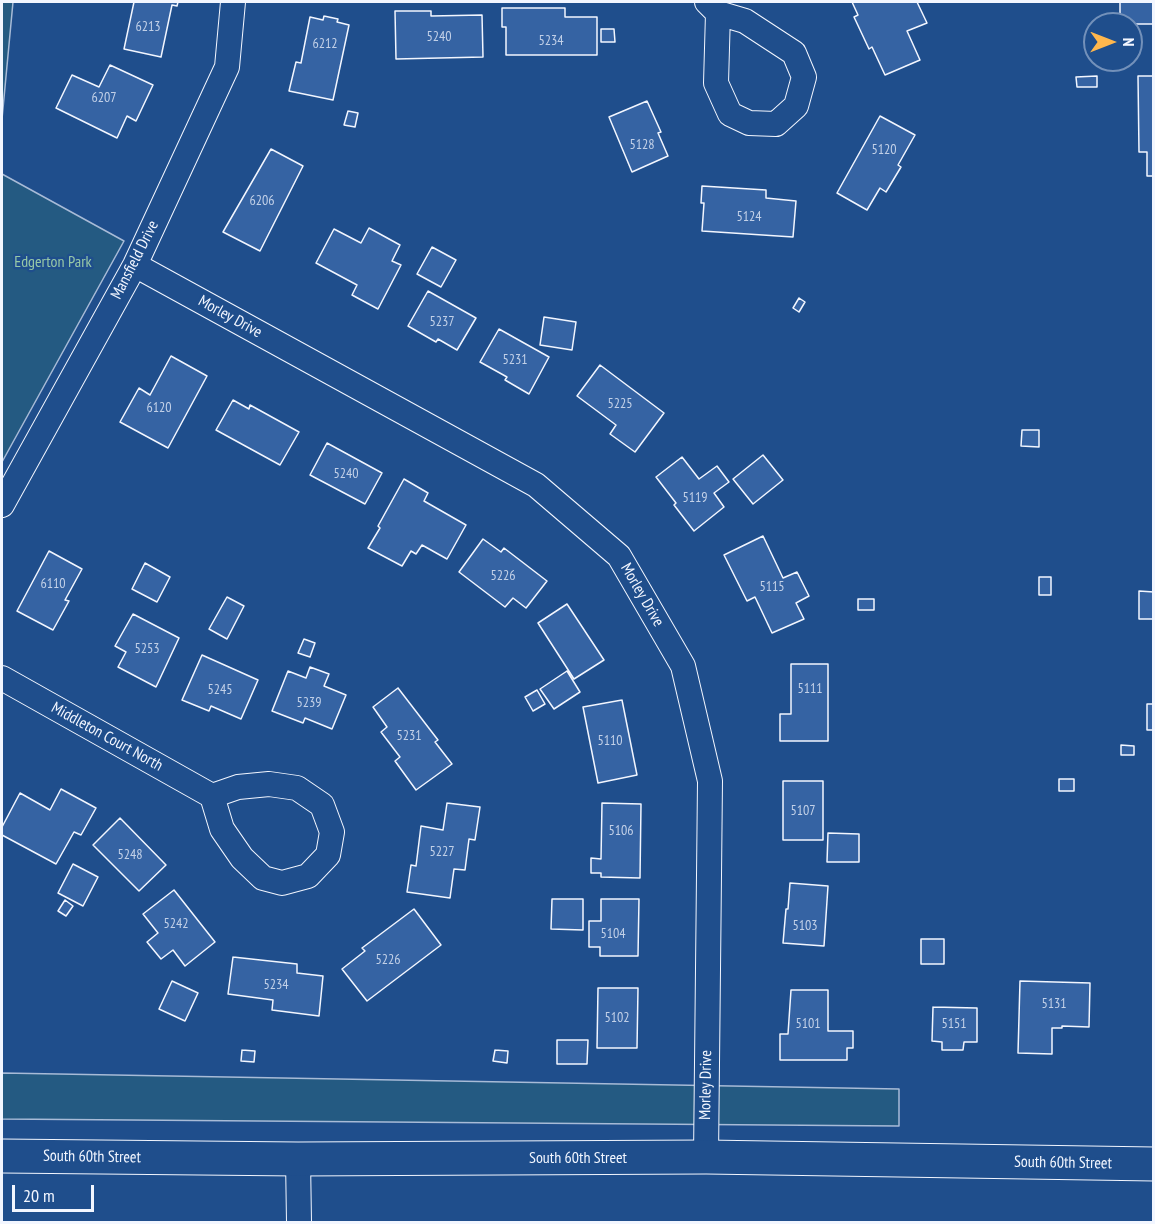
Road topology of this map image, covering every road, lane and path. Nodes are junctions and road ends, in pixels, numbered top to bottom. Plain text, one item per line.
1 (233, 2) edge
2 (712, 7) edge
3 (135, 265) junction
4 (2, 505) edge
5 (2, 678) edge
6 (212, 796) junction
7 (2, 1156) edge
8 (706, 1157) junction
9 (298, 1159) junction
10 (1154, 1164) edge
11 (299, 1222) edge

1 - 3 street, Mansfield Drive
2 - 2 street
3 - 4 street, Mansfield Drive
3 - 8 street, Morley Drive
5 - 6 street, Middleton Court North
6 - 6 street
7 - 9 street, South 60th Street
8 - 9 street, South 60th Street
8 - 10 street, South 60th Street
9 - 11 street

